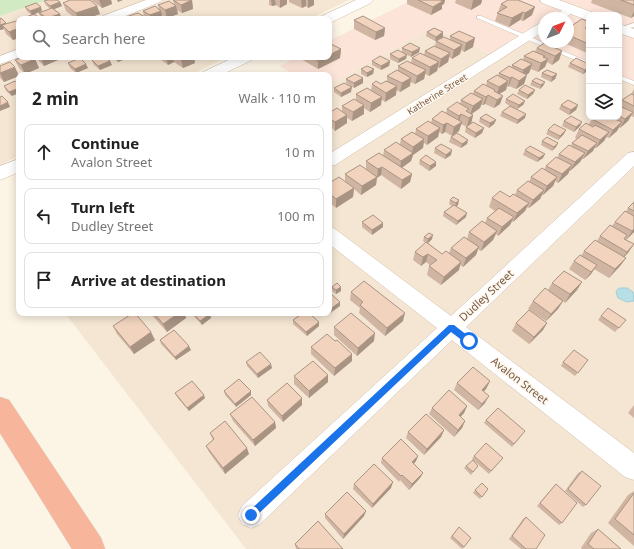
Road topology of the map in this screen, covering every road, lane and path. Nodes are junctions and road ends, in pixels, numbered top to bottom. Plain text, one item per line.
1 (156, 0) edge
2 (366, 0) edge
3 (559, 3) edge
4 (586, 15) edge
5 (115, 16) edge
6 (479, 16) dead end
7 (332, 17) edge
8 (625, 27) edge
9 (538, 30) edge
10 (634, 34) edge
11 (527, 37) junction
12 (16, 54) edge
13 (0, 60) edge
14 (241, 60) edge
15 (586, 63) edge
16 (215, 72) edge
17 (622, 78) edge
18 (634, 83) edge
19 (634, 157) edge
20 (332, 159) edge
21 (16, 166) edge
22 (0, 174) edge
23 (332, 236) edge
24 (451, 328) junction
25 (0, 409) edge
26 (634, 468) edge
27 (251, 515) dead end
28 (90, 549) edge

1 - 5 street
2 - 7 street
3 - 4 street
6 - 11 lane
8 - 10 street
9 - 11 street, Katherine Street
11 - 15 lane
11 - 20 street, Katherine Street
12 - 13 street
14 - 16 street
17 - 18 lane
19 - 24 street, Dudley Street
21 - 22 street
23 - 24 street, Avalon Street
24 - 26 street, Avalon Street
24 - 27 street, Dudley Street
25 - 28 highway

